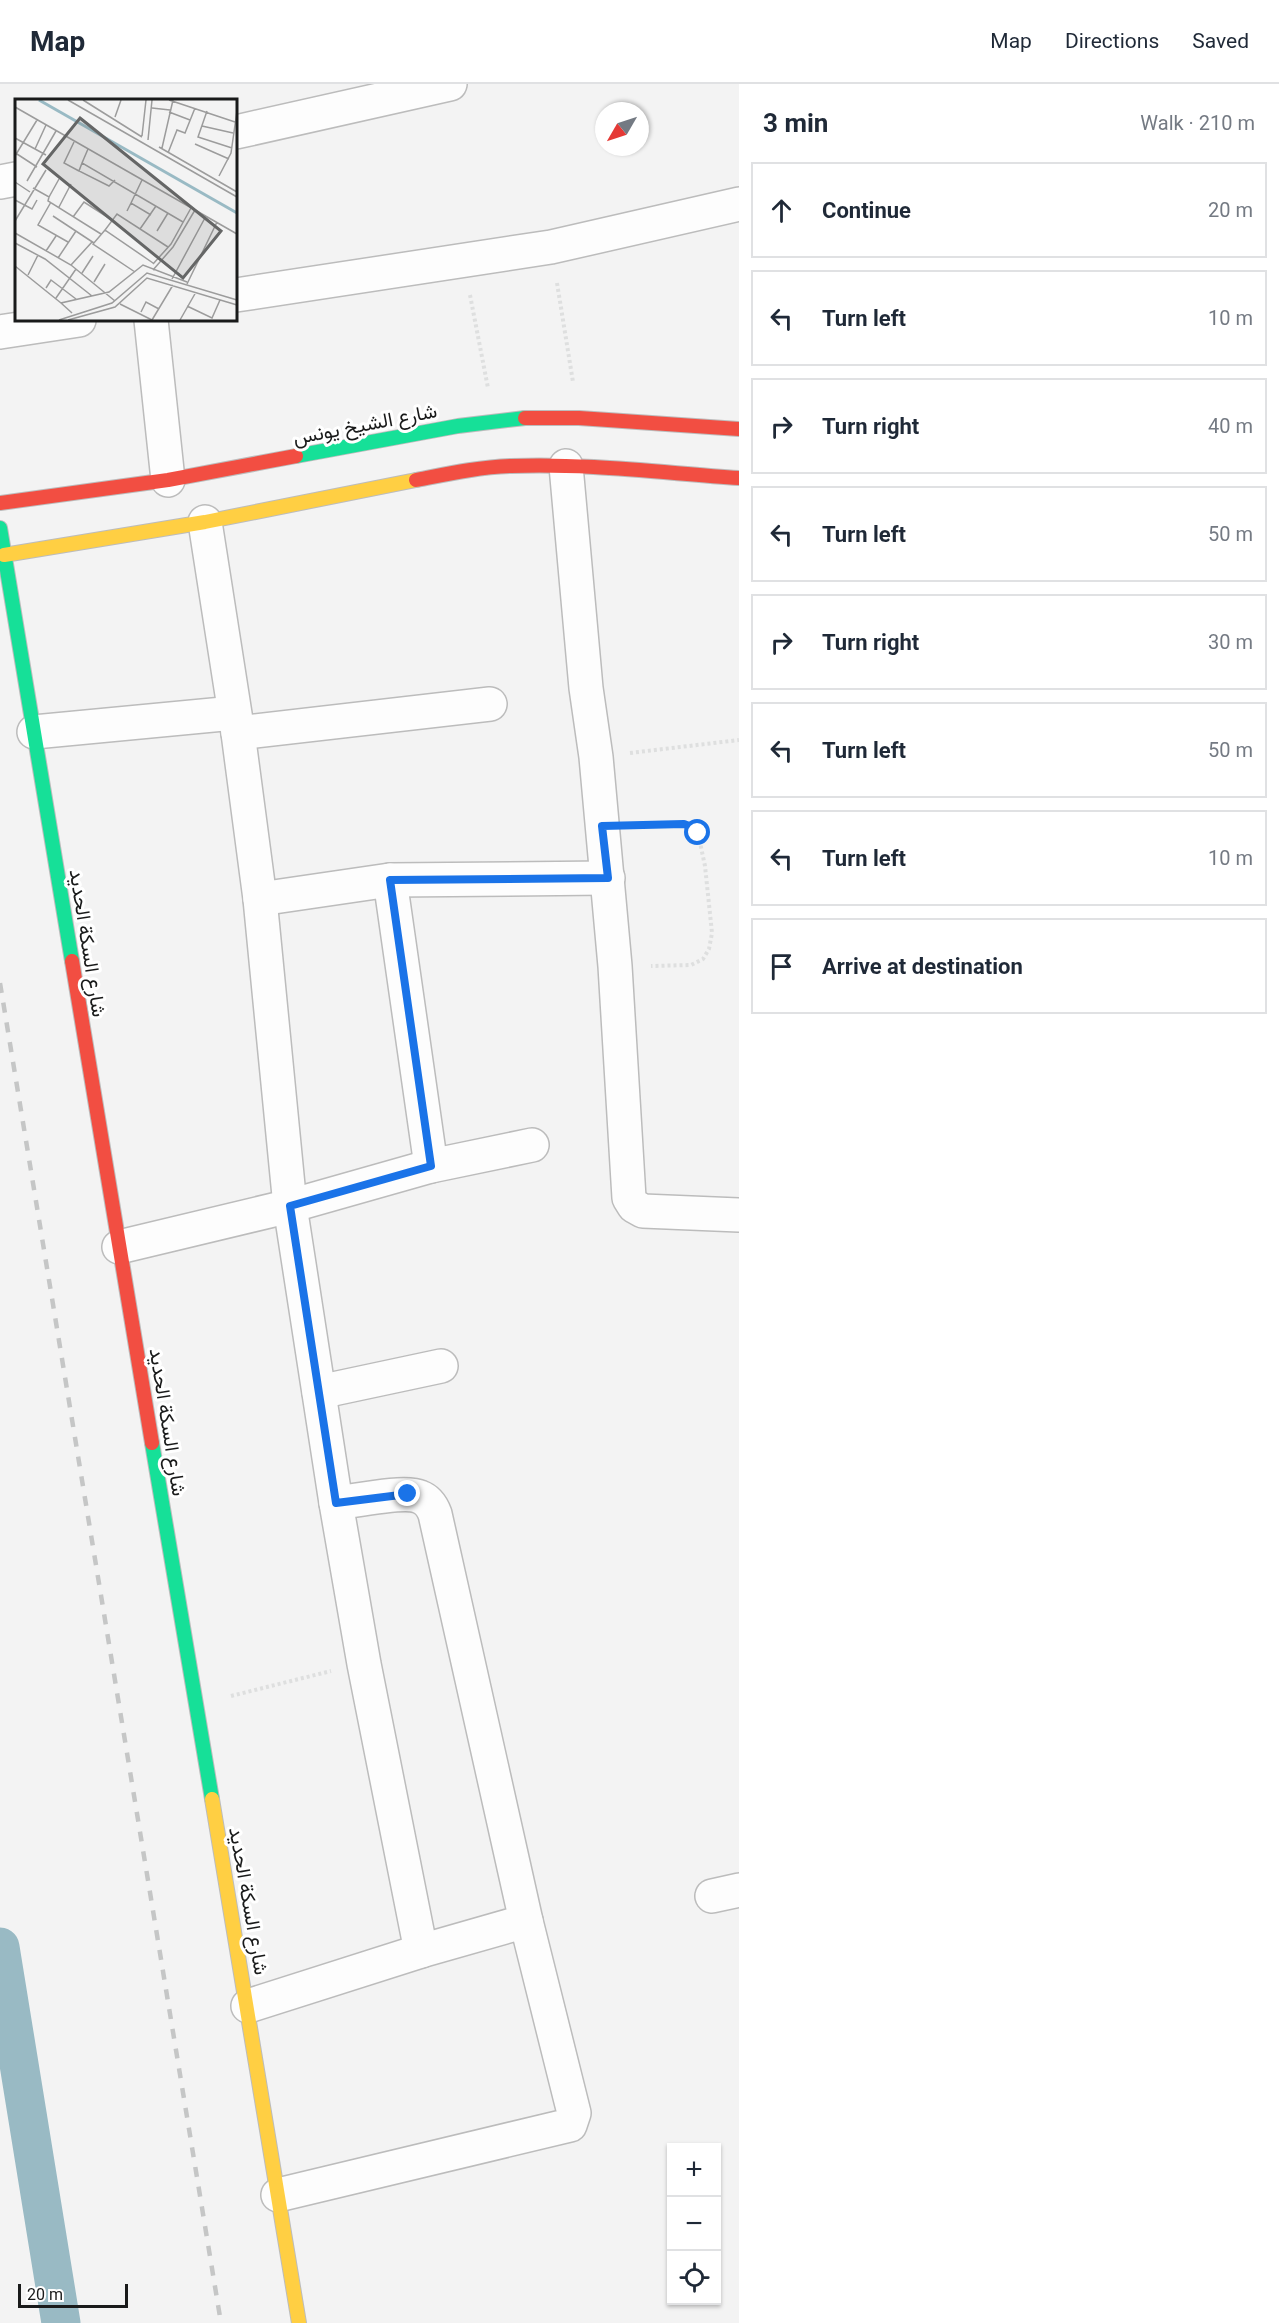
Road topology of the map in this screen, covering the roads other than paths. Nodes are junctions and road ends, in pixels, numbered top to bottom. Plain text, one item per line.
1 (450, 84) edge
2 (237, 132) edge
3 (15, 179) edge
4 (0, 182) edge
5 (739, 204) edge
6 (237, 296) edge
7 (72, 321) edge
8 (151, 321) edge
9 (0, 332) edge
10 (739, 429) edge
11 (566, 466) junction
12 (739, 478) edge
13 (168, 480) junction
14 (0, 502) edge
15 (205, 522) junction
16 (0, 528) edge
17 (4, 555) junction
18 (490, 704) dead end
19 (236, 723) junction
20 (34, 732) junction
21 (608, 878) junction
22 (390, 880) junction
23 (260, 899) junction
24 (532, 1144) dead end
25 (431, 1166) junction
26 (290, 1206) junction
27 (739, 1215) edge
28 (119, 1247) junction
29 (441, 1366) dead end
30 (319, 1392) junction
31 (336, 1503) junction
32 (526, 1922) junction
33 (421, 1952) junction
34 (248, 2006) junction
35 (278, 2195) junction
36 (299, 2323) edge

1 - 2 street
3 - 4 street
5 - 6 street
7 - 9 street
8 - 13 street
10 - 13 street, شارع الشيخ يونس
11 - 12 street
11 - 15 street
11 - 21 street
13 - 14 street, شارع الشيخ يونس
15 - 17 street
15 - 19 street
16 - 17 street, شارع السكة الحديد
17 - 20 street, شارع السكة الحديد
18 - 19 street
19 - 20 street
19 - 23 street
20 - 28 street, شارع السكة الحديد
21 - 22 street
21 - 27 street
22 - 23 street
22 - 25 street
23 - 26 street
24 - 25 street
25 - 26 street
26 - 28 street
26 - 30 street
28 - 34 street, شارع السكة الحديد
29 - 30 street
30 - 31 street
31 - 32 street
31 - 33 street
32 - 33 street
32 - 35 street
33 - 34 street
34 - 35 street, شارع السكة الحديد
35 - 36 street, شارع السكة الحديد

